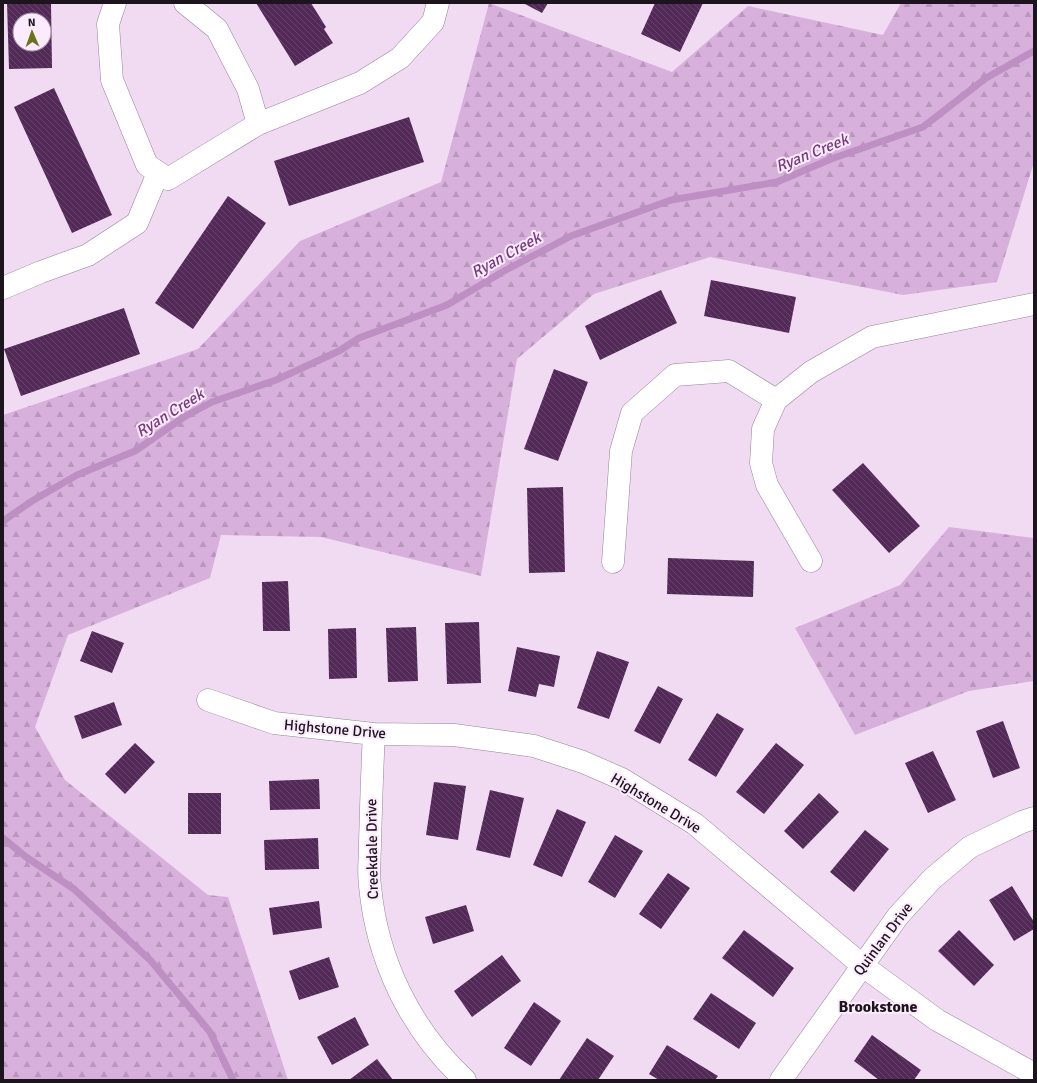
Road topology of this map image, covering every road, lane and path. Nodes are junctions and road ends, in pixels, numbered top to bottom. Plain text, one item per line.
1 (115, 3) edge
2 (185, 3) edge
3 (438, 3) edge
4 (258, 124) junction
5 (158, 173) junction
6 (3, 288) edge
7 (1034, 304) edge
8 (776, 400) junction
9 (811, 561) dead end
10 (613, 562) dead end
11 (208, 700) dead end
12 (374, 734) junction
13 (1034, 818) edge
14 (863, 966) junction
15 (1034, 1074) edge
16 (466, 1080) edge
17 (781, 1080) edge

1 - 5 street
2 - 4 street
3 - 4 street
4 - 5 street
5 - 6 street
7 - 8 street
8 - 9 street
8 - 10 street
11 - 12 street, Highstone Drive
12 - 14 street, Highstone Drive
12 - 16 street, Creekdale Drive
13 - 14 street, Quinlan Drive
14 - 15 street, Highstone Drive
14 - 17 street, Quinlan Drive

